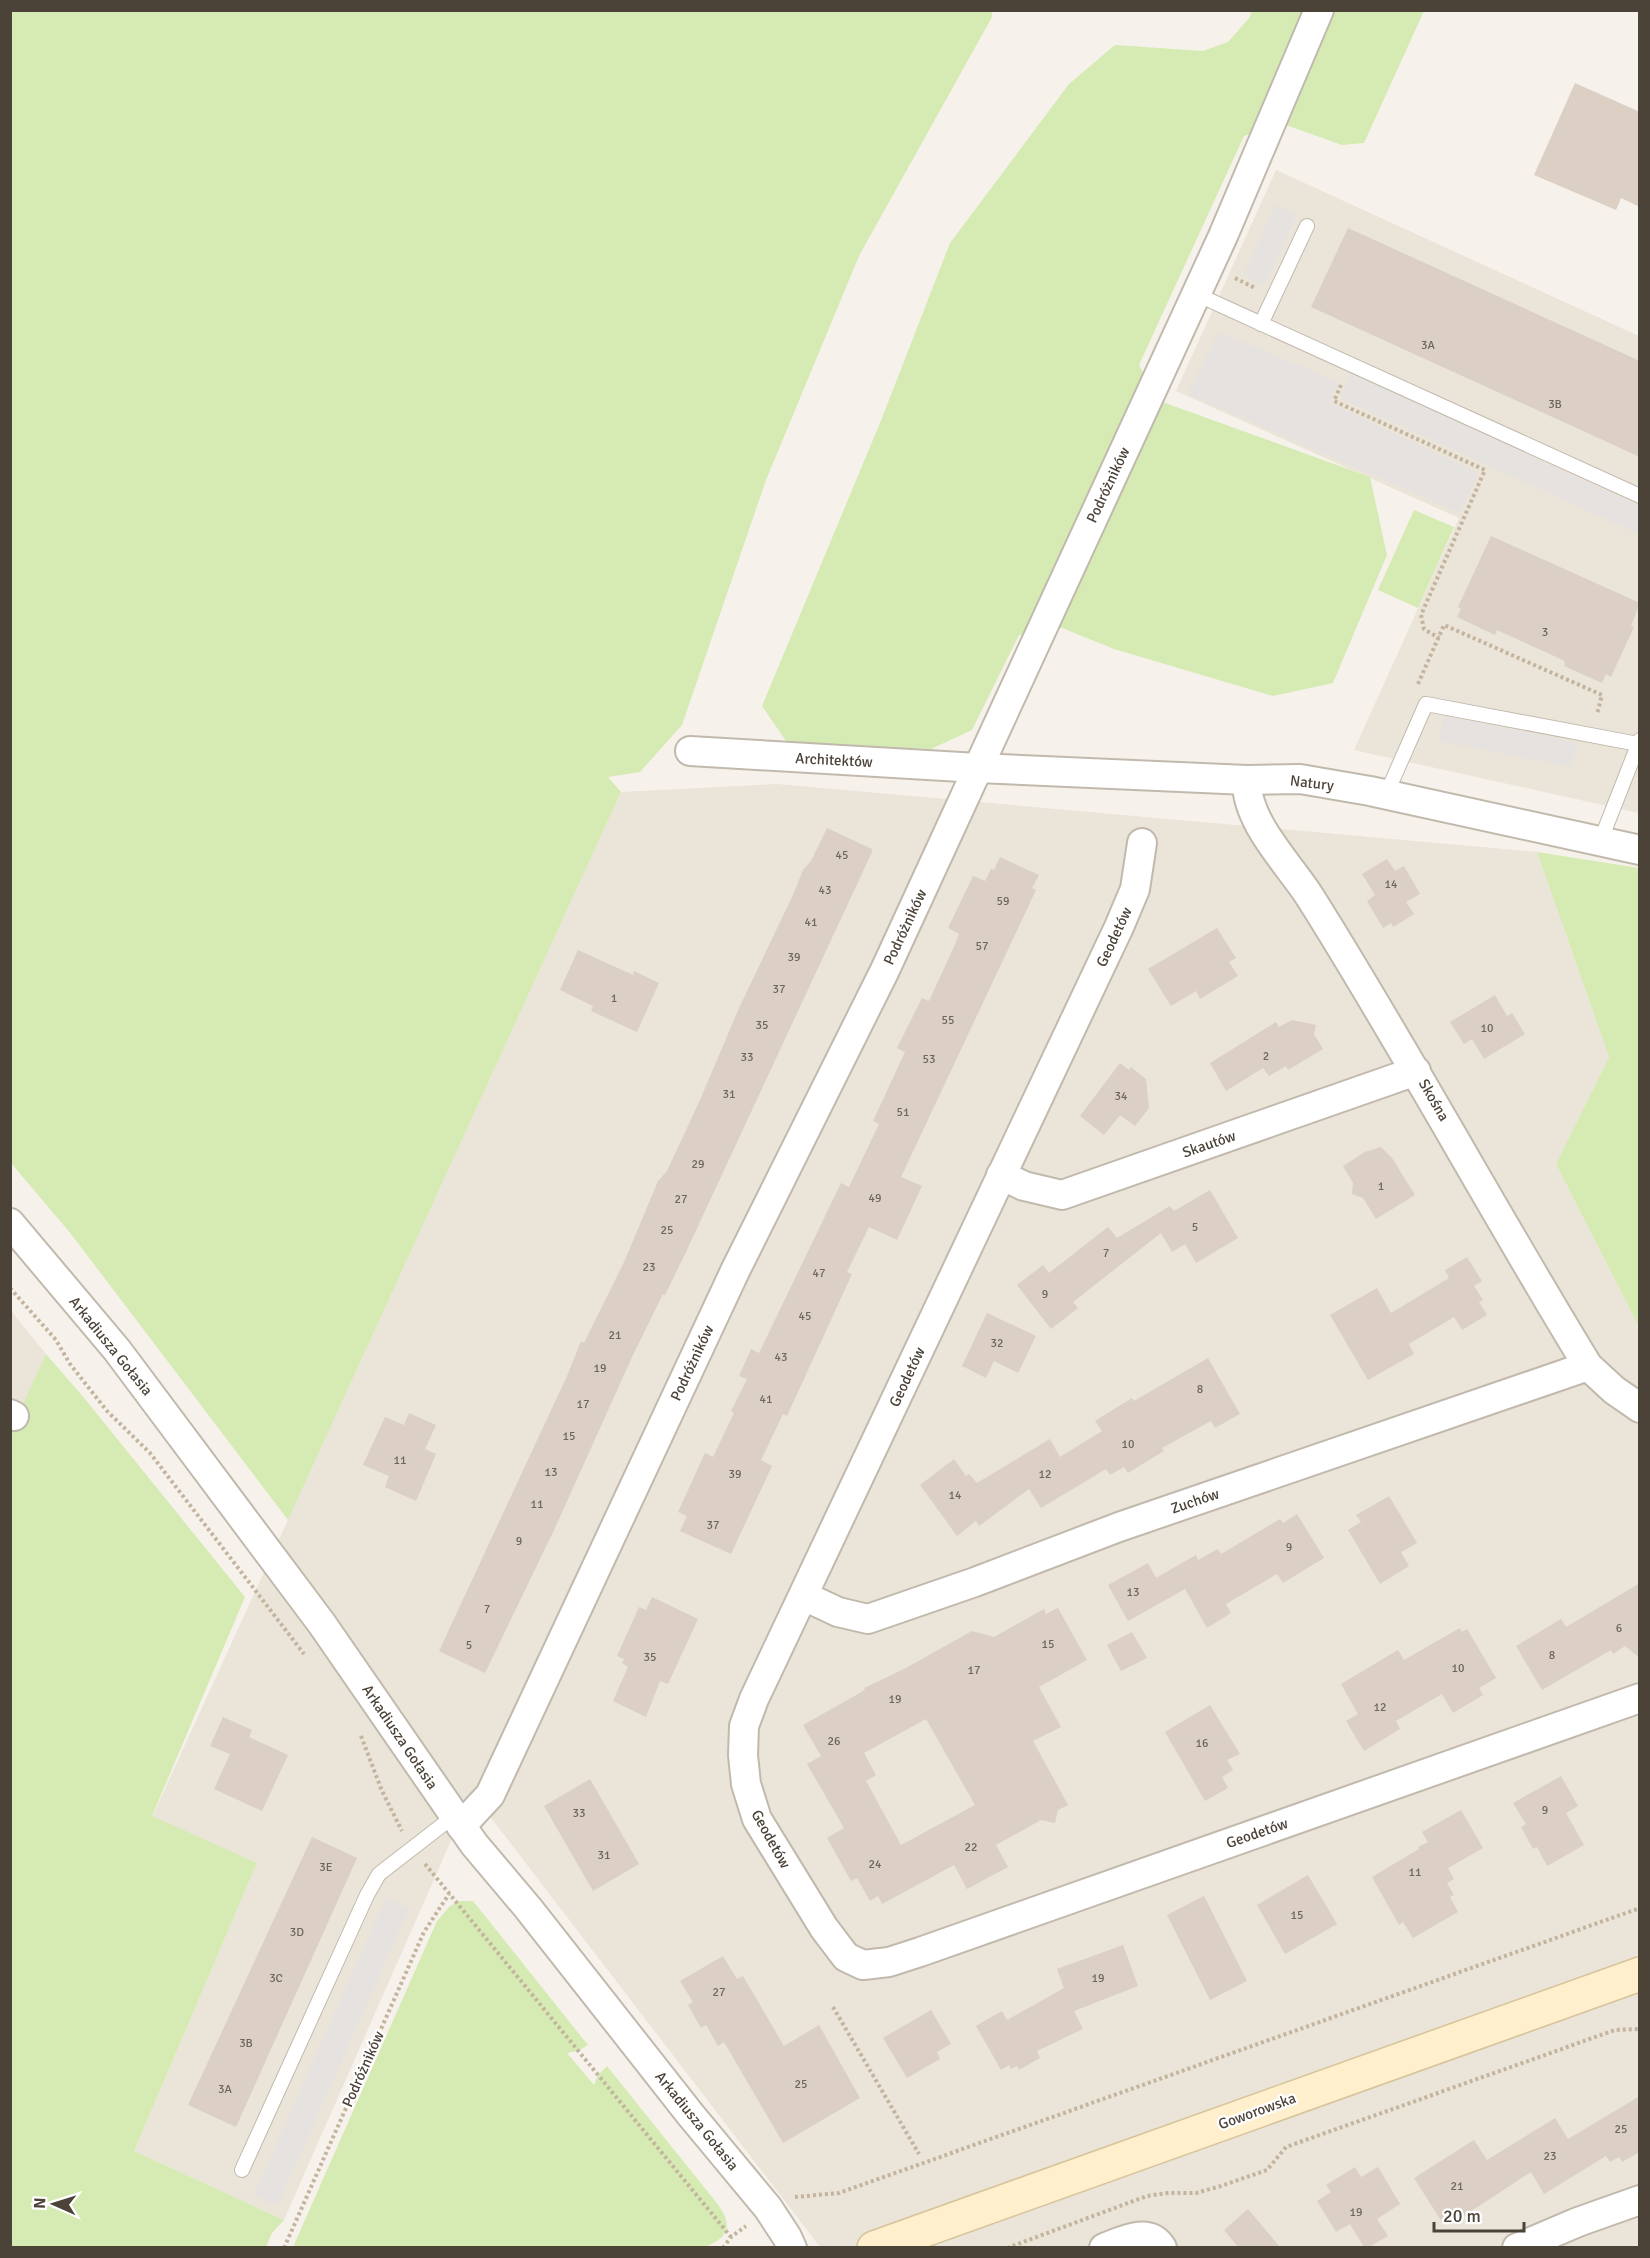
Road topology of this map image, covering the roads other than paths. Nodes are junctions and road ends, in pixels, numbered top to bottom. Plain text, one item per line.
1 (1319, 10) edge
2 (1306, 226) dead end
3 (1196, 294) junction
4 (1261, 324) junction
5 (1640, 496) edge
6 (1639, 742) edge
7 (690, 751) dead end
8 (978, 768) junction
9 (1247, 780) junction
10 (1386, 795) junction
11 (1600, 842) junction
12 (1142, 843) dead end
13 (1640, 850) edge
14 (1416, 1071) junction
15 (1001, 1175) junction
16 (10, 1223) edge
17 (1588, 1366) junction
18 (1640, 1408) edge
19 (804, 1596) junction
20 (1640, 1698) edge
21 (458, 1821) junction
22 (1640, 1974) edge
23 (242, 2170) dead end
24 (1640, 2200) edge
25 (792, 2247) edge
26 (874, 2247) edge
27 (1104, 2247) edge
28 (1162, 2247) edge
29 (1517, 2247) edge

1 - 3 street, Podróżników
2 - 4 lane
3 - 4 lane
3 - 8 street, Podróżników
4 - 5 lane
6 - 10 lane
6 - 11 lane
7 - 8 street, Architektów
8 - 9 street, Natury
8 - 21 street, Podróżników
9 - 10 street, Natury
9 - 14 street, Skośna
10 - 11 street, Natury
11 - 13 street, Natury
12 - 15 street, Geodetów
14 - 15 street, Skautów
14 - 17 street, Skośna
15 - 19 street, Geodetów
16 - 21 street, Arkadiusza Gołasia
17 - 18 street, Skośna
17 - 19 street, Zuchów
19 - 20 street, Geodetów
21 - 23 lane
21 - 25 street, Arkadiusza Gołasia
22 - 26 street, Goworowska
24 - 29 street
27 - 28 street

